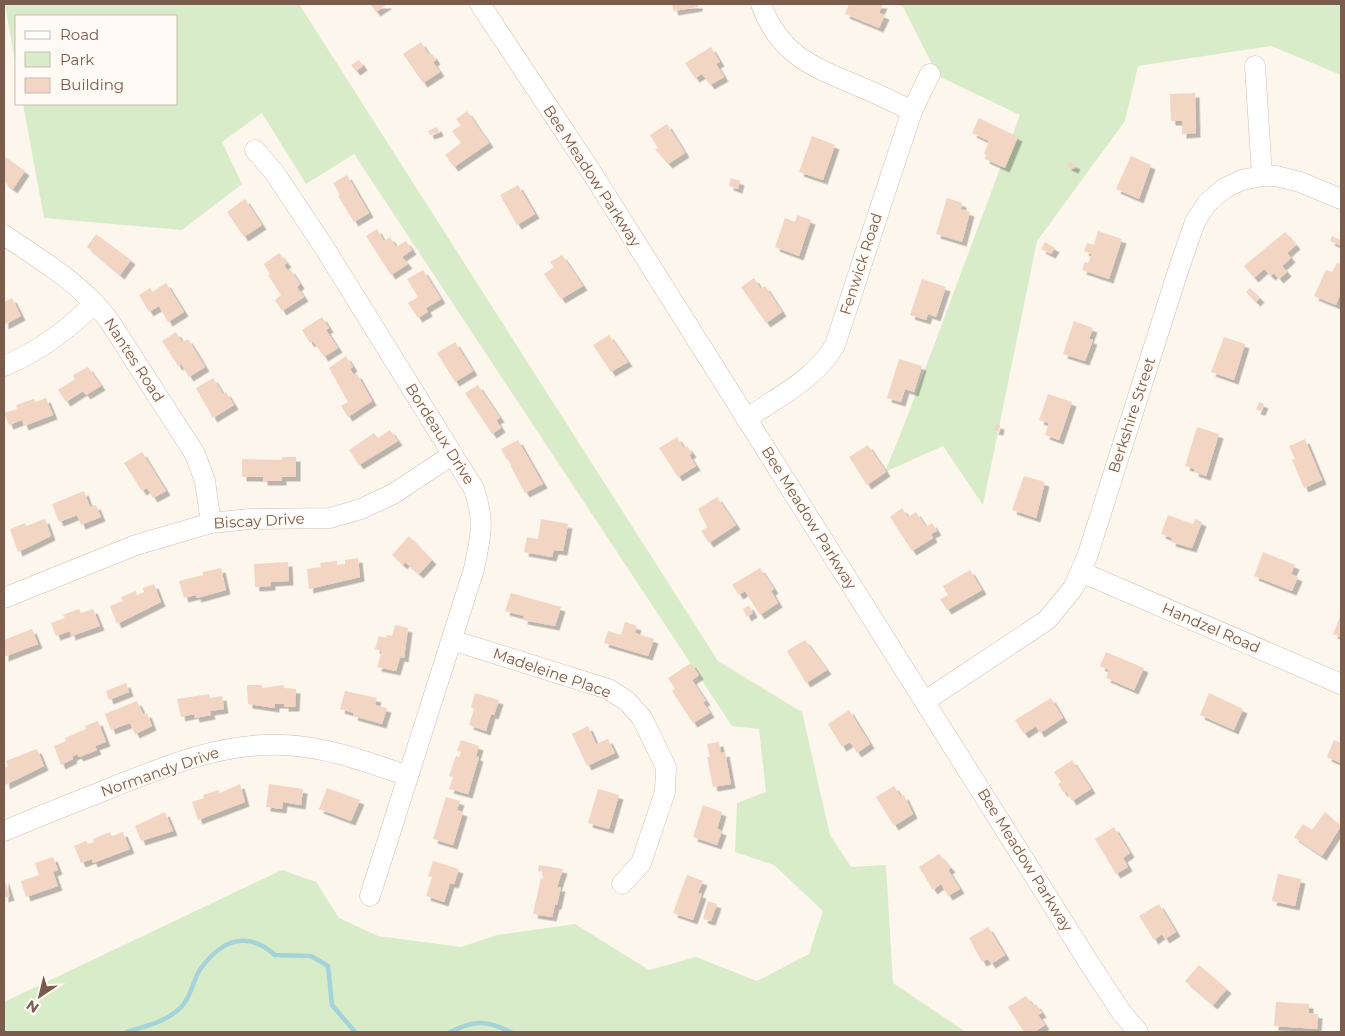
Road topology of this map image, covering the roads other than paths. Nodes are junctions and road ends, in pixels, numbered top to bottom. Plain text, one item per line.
1 (480, 4) edge
2 (761, 4) edge
3 (1255, 66) dead end
4 (930, 74) dead end
5 (912, 111) junction
6 (255, 150) dead end
7 (1262, 176) junction
8 (1341, 199) edge
9 (4, 235) edge
10 (95, 302) junction
11 (4, 366) edge
12 (746, 418) junction
13 (452, 455) junction
14 (211, 523) junction
15 (1081, 572) junction
16 (4, 598) edge
17 (452, 640) junction
18 (1341, 684) edge
19 (925, 702) junction
20 (408, 776) junction
21 (4, 831) edge
22 (622, 884) dead end
23 (370, 896) dead end
24 (1138, 1032) edge

1 - 12 street, Bee Meadow Parkway
2 - 5 street
3 - 7 street
4 - 5 street, Fenwick Road
5 - 12 street, Fenwick Road
6 - 13 street, Bordeaux Drive
7 - 8 street, Berkshire Street
7 - 15 street, Berkshire Street
9 - 10 street, Nantes Road
10 - 11 street
10 - 14 street, Nantes Road
12 - 19 street, Bee Meadow Parkway
13 - 14 street, Biscay Drive
13 - 17 street, Bordeaux Drive
14 - 16 street, Biscay Drive
15 - 18 street, Handzel Road
15 - 19 street, Berkshire Street
17 - 20 street, Bordeaux Drive
17 - 22 street, Madeleine Place
19 - 24 street, Bee Meadow Parkway
20 - 21 street, Normandy Drive
20 - 23 street, Bordeaux Drive

